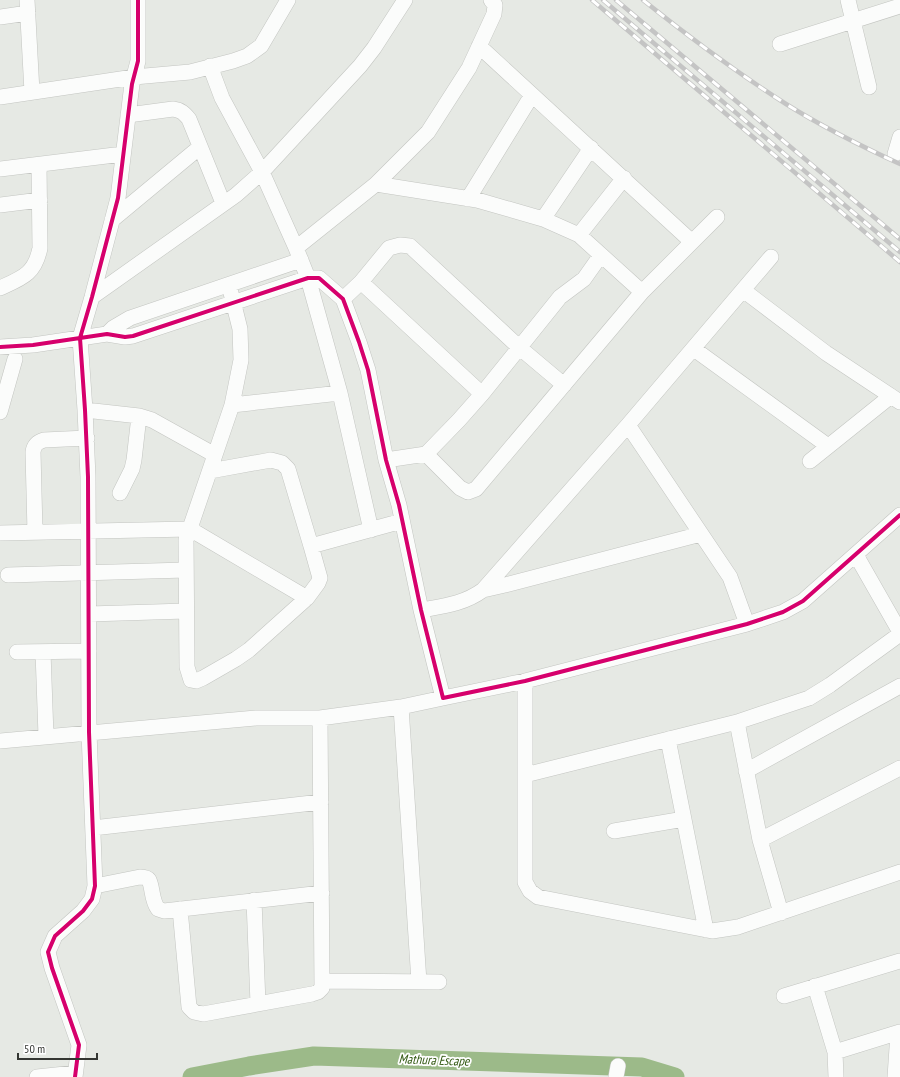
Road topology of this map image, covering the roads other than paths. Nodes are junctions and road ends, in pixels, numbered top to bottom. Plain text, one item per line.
1 (138, 0) edge
2 (288, 0) edge
3 (405, 0) edge
4 (491, 0) edge
5 (848, 0) edge
6 (28, 6) edge
7 (900, 6) edge
8 (0, 17) edge
9 (853, 20) junction
10 (780, 44) dead end
11 (479, 46) junction
12 (210, 66) junction
13 (134, 77) junction
14 (869, 87) dead end
15 (32, 92) junction
16 (532, 95) junction
17 (0, 97) edge
18 (128, 115) junction
19 (900, 137) edge
20 (200, 147) junction
21 (591, 148) junction
22 (123, 154) junction
23 (895, 154) dead end
24 (39, 165) junction
25 (0, 170) edge
26 (262, 172) junction
27 (624, 178) junction
28 (376, 184) junction
29 (468, 199) junction
30 (40, 200) junction
31 (223, 204) junction
32 (0, 205) edge
33 (717, 217) dead end
34 (542, 219) junction
35 (112, 220) junction
36 (579, 235) junction
37 (692, 242) junction
38 (298, 254) junction
39 (601, 255) junction
40 (771, 257) dead end
41 (308, 278) junction
42 (361, 282) junction
43 (229, 285) junction
44 (0, 288) edge
45 (743, 290) junction
46 (642, 292) junction
47 (92, 297) junction
48 (343, 299) junction
49 (234, 303) junction
50 (107, 334) junction
51 (80, 338) junction
52 (33, 345) junction
53 (0, 347) edge
54 (520, 348) junction
55 (694, 348) junction
56 (15, 359) junction
57 (0, 368) edge
58 (564, 385) junction
59 (340, 393) junction
60 (482, 394) junction
61 (895, 399) edge
62 (232, 405) junction
63 (85, 410) junction
64 (0, 412) edge
65 (139, 416) junction
66 (628, 425) junction
67 (86, 438) junction
68 (828, 446) junction
69 (426, 454) junction
70 (215, 455) junction
71 (386, 460) junction
72 (810, 461) dead end
73 (210, 471) junction
74 (120, 493) dead end
75 (900, 515) edge
76 (402, 521) junction
77 (190, 529) junction
78 (372, 530) junction
79 (35, 532) junction
80 (88, 532) junction
81 (0, 533) edge
82 (701, 534) junction
83 (311, 546) junction
84 (856, 556) junction
85 (186, 570) junction
86 (88, 573) junction
87 (8, 575) dead end
88 (483, 590) junction
89 (307, 598) junction
90 (421, 610) junction
91 (186, 611) junction
92 (89, 614) junction
93 (747, 624) junction
94 (900, 633) edge
95 (89, 651) junction
96 (17, 652) dead end
97 (43, 652) junction
98 (525, 681) junction
99 (900, 686) edge
100 (443, 698) junction
101 (401, 707) junction
102 (320, 718) junction
103 (737, 722) junction
104 (89, 732) junction
105 (46, 736) junction
106 (668, 739) junction
107 (0, 741) edge
108 (900, 768) edge
109 (746, 771) junction
110 (525, 775) junction
111 (321, 802) junction
112 (684, 819) junction
113 (93, 828) junction
114 (614, 830) dead end
115 (760, 840) junction
116 (900, 872) edge
117 (95, 886) junction
118 (322, 893) junction
119 (254, 900) junction
120 (180, 909) junction
121 (781, 913) junction
122 (706, 930) junction
123 (900, 961) edge
124 (323, 981) junction
125 (419, 982) junction
126 (439, 982) dead end
127 (815, 986) junction
128 (784, 996) dead end
129 (258, 1004) junction
130 (899, 1032) edge
131 (835, 1052) junction
132 (75, 1075) edge
133 (37, 1077) edge
134 (836, 1077) edge
135 (895, 1077) edge

1 - 13 street
2 - 12 street
3 - 26 street
4 - 11 street
5 - 9 street
6 - 8 street
6 - 15 street
7 - 9 street
9 - 10 street
9 - 14 street
11 - 16 street
11 - 28 street
12 - 13 street
12 - 26 street
13 - 15 street
13 - 18 street
15 - 17 street
16 - 21 street
16 - 29 street
18 - 20 street
18 - 22 street
19 - 23 street
20 - 31 street
20 - 35 street
21 - 27 street
21 - 34 street
22 - 24 street
22 - 35 street
24 - 25 street
24 - 30 street
26 - 31 street
26 - 38 street
27 - 36 street
27 - 37 street
28 - 29 street
28 - 38 street
29 - 34 street
30 - 32 street
30 - 44 street
31 - 47 street
33 - 37 street
34 - 36 street
35 - 47 street
36 - 39 street
37 - 46 street
38 - 41 street
38 - 43 street
39 - 46 street
39 - 54 street
40 - 45 street
41 - 48 street
41 - 49 street
41 - 59 street
42 - 48 street
42 - 54 street
42 - 60 street
43 - 49 street
43 - 50 street
45 - 55 street
45 - 61 street
46 - 58 street
47 - 51 street
48 - 71 street
49 - 50 street
49 - 62 street
50 - 51 street
51 - 52 street
51 - 63 street
52 - 53 street
52 - 56 street
54 - 58 street
54 - 60 street
55 - 66 street
55 - 68 street
56 - 57 street
56 - 64 street
58 - 69 street
59 - 62 street
59 - 78 street
60 - 69 street
61 - 68 street
62 - 70 street
63 - 65 street
63 - 67 street
65 - 70 street
65 - 74 street
66 - 82 street
66 - 88 street
67 - 79 street
67 - 80 street
68 - 72 street
69 - 71 street
70 - 73 street
71 - 76 street
73 - 77 street
73 - 83 street
75 - 84 street
76 - 78 street
76 - 90 street
77 - 80 street
77 - 85 street
77 - 89 street
78 - 83 street
79 - 80 street
79 - 81 street
80 - 86 street
82 - 88 street
82 - 93 street
83 - 89 street
84 - 93 street
84 - 94 street
85 - 86 street
85 - 91 street
86 - 87 street
86 - 92 street
88 - 90 street
89 - 91 street
90 - 100 street
91 - 92 street
92 - 95 street
93 - 98 street
94 - 103 street
95 - 97 street
95 - 104 street
96 - 97 street
97 - 105 street
98 - 100 street
98 - 110 street
99 - 109 street
100 - 101 street
101 - 102 street
101 - 125 street
102 - 104 street
102 - 111 street
103 - 106 street
103 - 109 street
104 - 105 street
104 - 113 street
105 - 107 street
106 - 110 street
106 - 112 street
108 - 115 street
109 - 115 street
110 - 122 street
111 - 113 street
111 - 118 street
112 - 114 street
112 - 122 street
113 - 117 street
115 - 121 street
116 - 121 street
117 - 120 street
117 - 132 street
118 - 119 street
118 - 124 street
119 - 120 street
119 - 129 street
120 - 129 street
121 - 122 street
123 - 127 street
124 - 125 street
124 - 129 street
125 - 126 street
127 - 128 street
127 - 131 street
130 - 131 street
130 - 135 street
131 - 134 street
132 - 133 street

